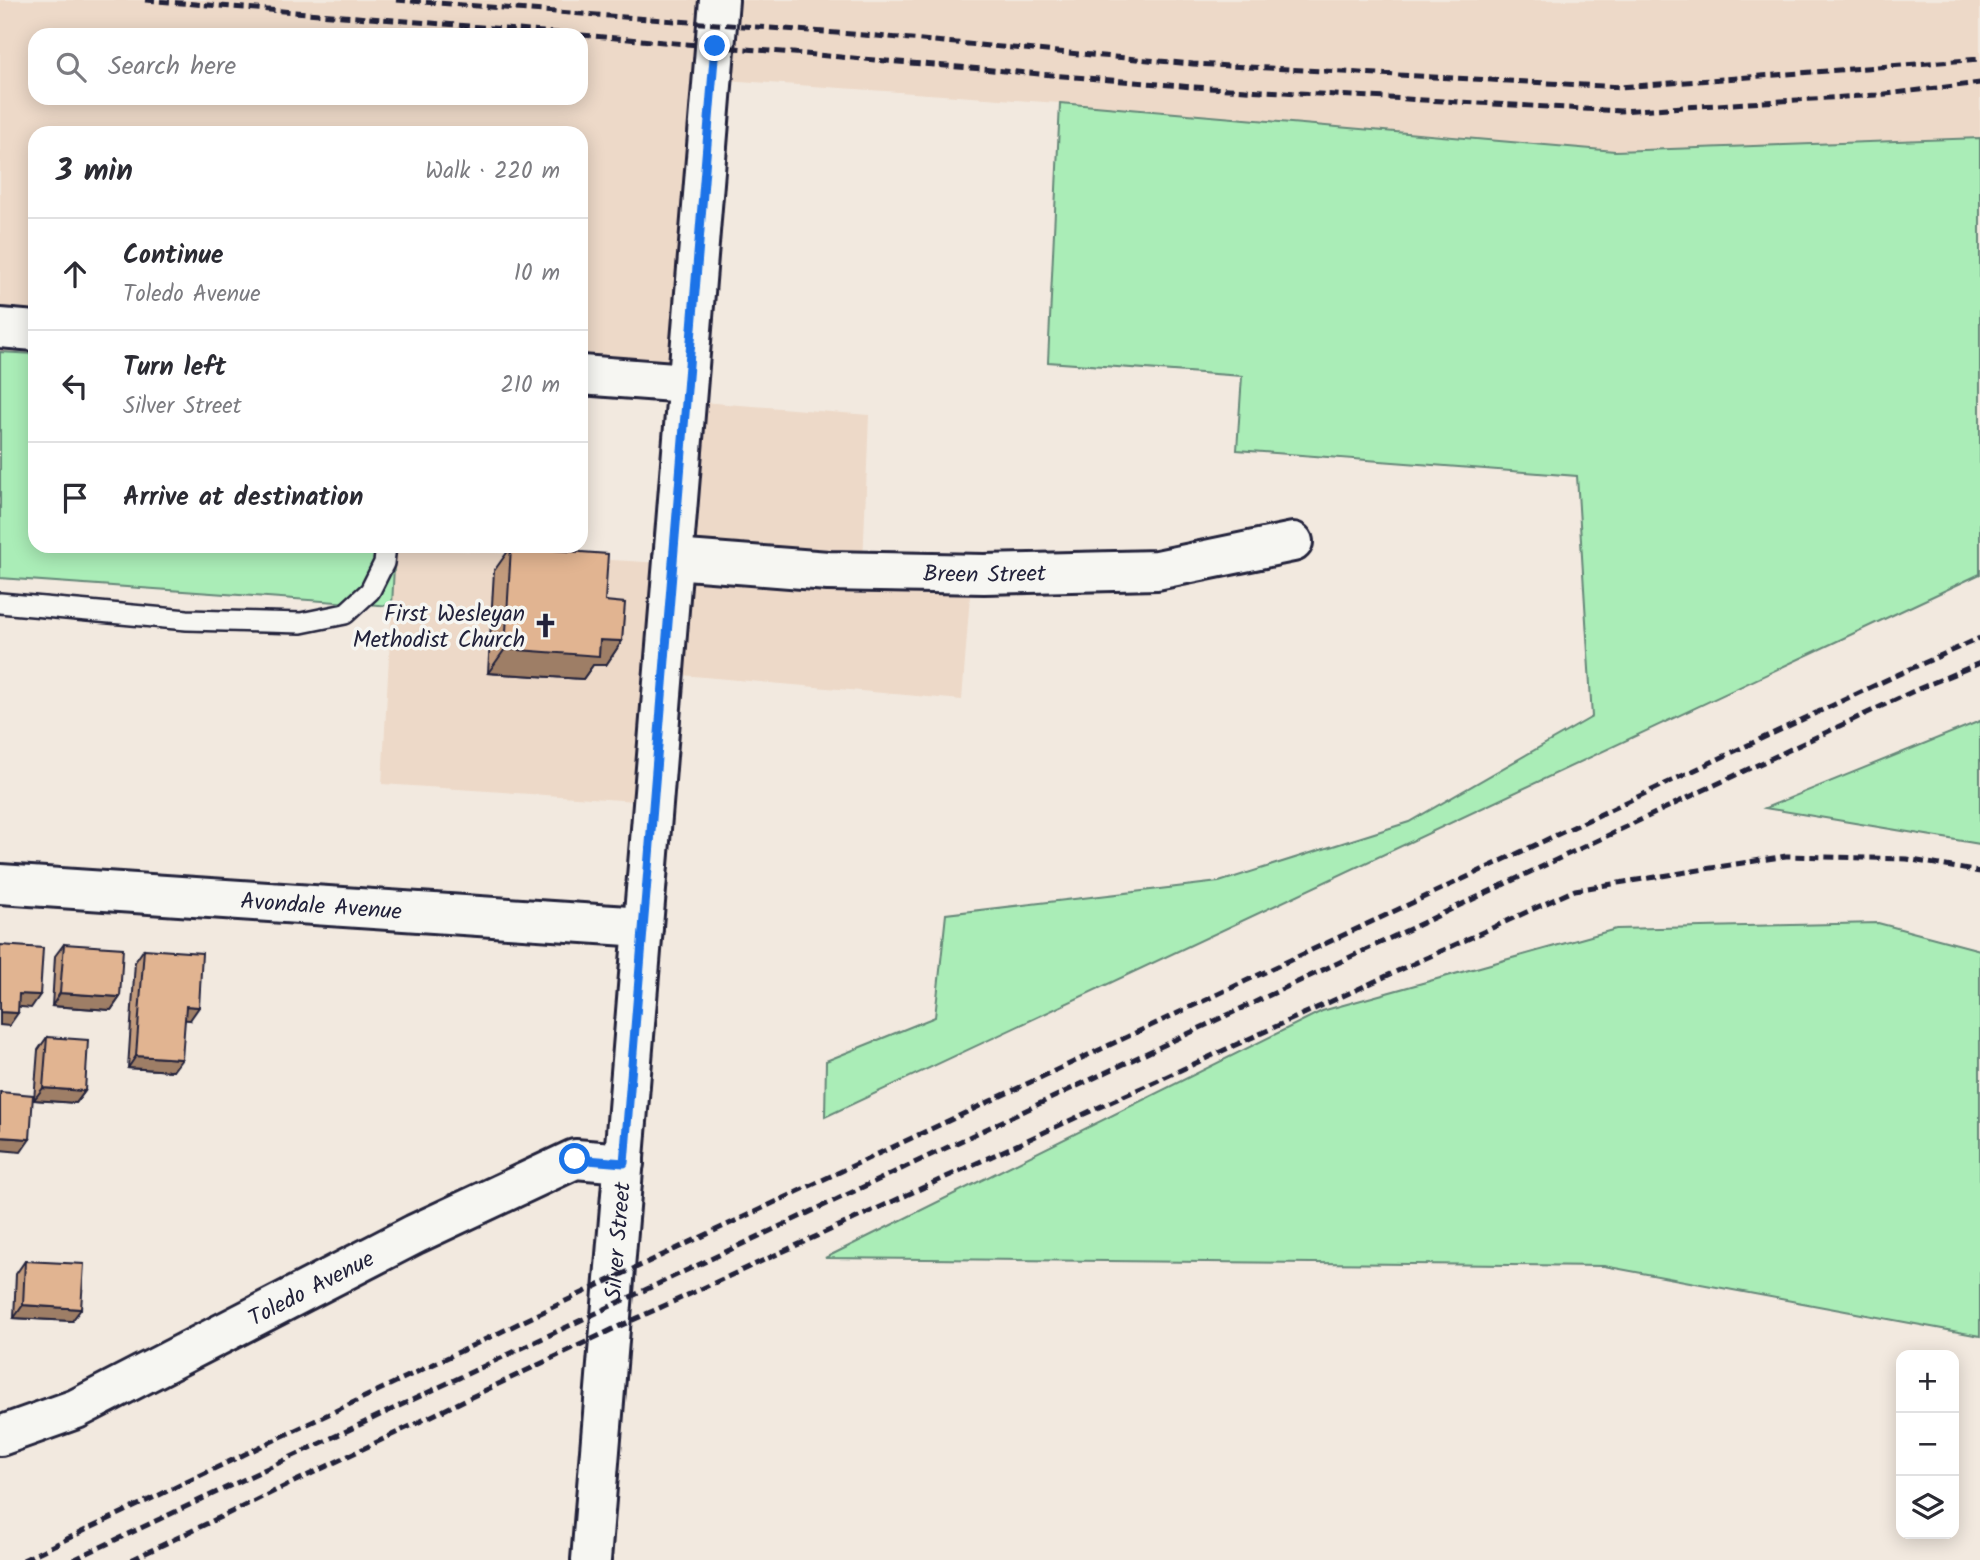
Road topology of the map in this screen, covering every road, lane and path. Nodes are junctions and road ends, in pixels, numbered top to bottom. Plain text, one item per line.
1 (719, 0) edge
2 (0, 328) edge
3 (28, 330) edge
4 (588, 376) edge
5 (687, 383) junction
6 (1293, 542) dead end
7 (385, 553) edge
8 (673, 559) junction
9 (0, 603) edge
10 (0, 884) edge
11 (642, 927) junction
12 (624, 1163) junction
13 (0, 1437) edge
14 (591, 1560) edge

1 - 5 street, Silver Street
2 - 3 street
4 - 5 street
5 - 8 street, Silver Street
6 - 8 street, Breen Street
7 - 9 lane
8 - 11 street, Silver Street
10 - 11 street, Avondale Avenue
11 - 12 street, Silver Street
12 - 13 street, Toledo Avenue
12 - 14 street, Silver Street

